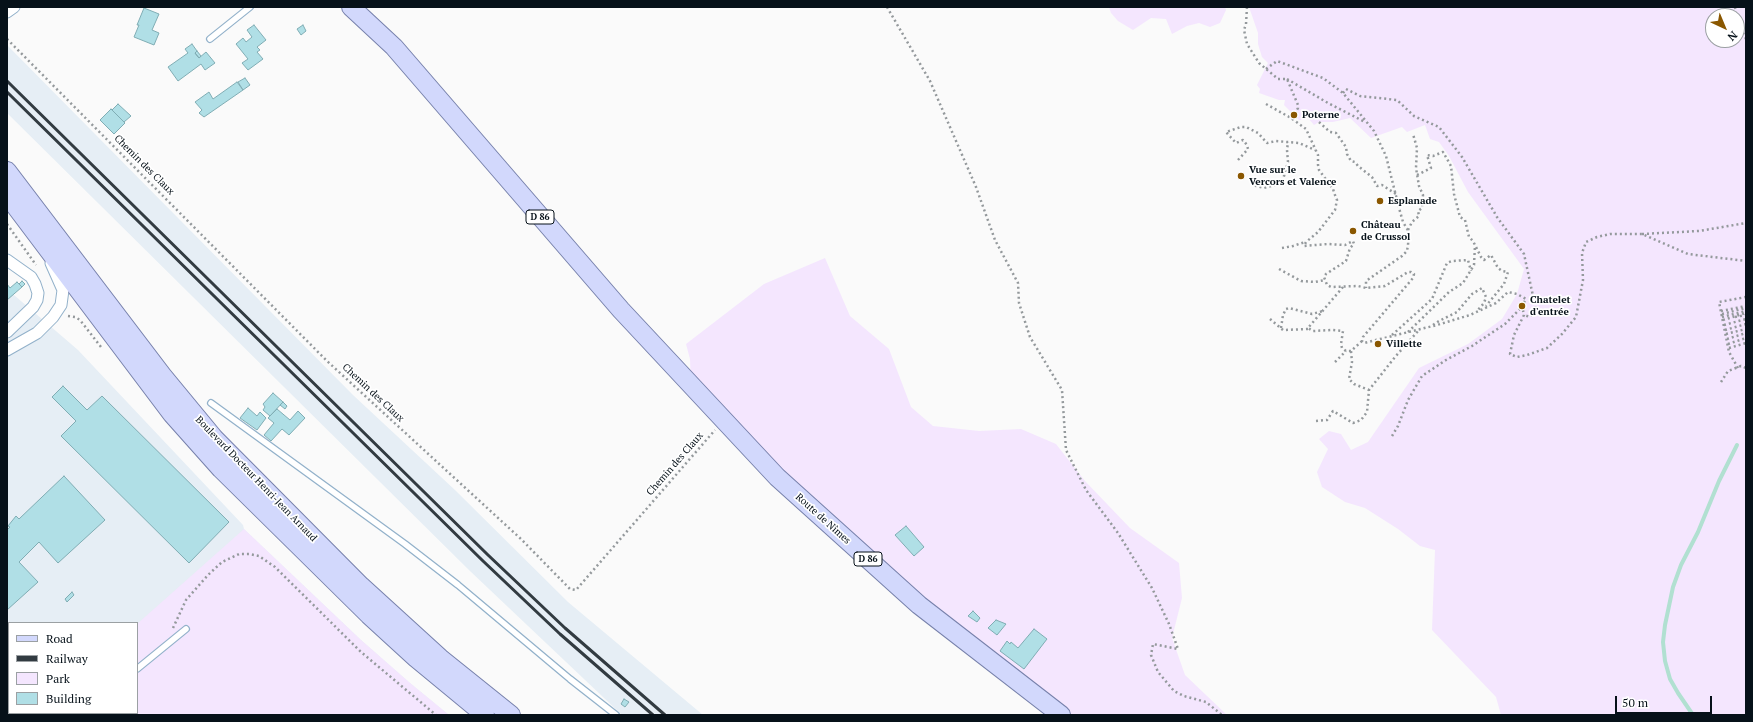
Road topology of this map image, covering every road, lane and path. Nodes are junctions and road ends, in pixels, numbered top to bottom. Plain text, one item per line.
1 (14, 7) edge
2 (250, 7) edge
3 (887, 7) edge
4 (1247, 7) edge
5 (354, 9) edge
6 (7, 12) edge
7 (7, 39) edge
8 (210, 39) dead end
9 (1266, 69) junction
10 (1287, 79) junction
11 (1343, 93) junction
12 (1266, 104) dead end
13 (1292, 116) junction
14 (1319, 122) dead end
15 (1367, 123) junction
16 (1413, 134) dead end
17 (1288, 142) junction
18 (1315, 150) junction
19 (1238, 160) dead end
20 (7, 171) edge
21 (1417, 175) junction
22 (1252, 181) dead end
23 (1396, 194) junction
24 (7, 195) edge
25 (1746, 223) edge
26 (1408, 230) junction
27 (1642, 234) junction
28 (1306, 242) junction
29 (45, 245) junction
30 (1475, 245) junction
31 (1282, 248) dead end
32 (7, 260) edge
33 (1746, 262) edge
34 (1279, 269) dead end
35 (1471, 272) junction
36 (1325, 280) junction
37 (1343, 286) junction
38 (1366, 288) junction
39 (1746, 297) edge
40 (1522, 306) junction
41 (1485, 308) junction
42 (1323, 311) junction
43 (1746, 311) edge
44 (1476, 312) junction
45 (1524, 315) junction
46 (1270, 318) dead end
47 (1722, 318) junction
48 (1746, 319) edge
49 (1746, 324) edge
50 (1432, 326) junction
51 (1281, 328) junction
52 (1420, 329) junction
53 (1746, 329) edge
54 (1309, 330) junction
55 (1725, 330) junction
56 (7, 332) edge
57 (1408, 332) junction
58 (1746, 333) edge
59 (1726, 334) junction
60 (1392, 336) junction
61 (1746, 338) edge
62 (1727, 339) junction
63 (1362, 341) junction
64 (1746, 343) edge
65 (1728, 344) junction
66 (1729, 348) junction
67 (7, 350) edge
68 (1346, 351) junction
69 (1351, 351) junction
70 (1335, 362) dead end
71 (1738, 368) junction
72 (1746, 368) edge
73 (1721, 382) dead end
74 (1369, 390) junction
75 (211, 403) dead end
76 (724, 420) junction
77 (1316, 421) dead end
78 (1392, 436) dead end
79 (186, 630) dead end
80 (170, 642) junction
81 (138, 668) edge
82 (436, 715) edge
83 (485, 715) edge
84 (511, 715) edge
85 (616, 715) edge
86 (1061, 715) edge
87 (1222, 715) edge

1 - 6 street
2 - 8 lane
3 - 87 path
4 - 9 path
5 - 76 main road, Route de Nîmes / D 86
7 - 76 path, Chemin des Claux
9 - 10 path
9 - 11 path
10 - 13 path
10 - 15 path
11 - 15 path
11 - 45 path
12 - 13 path
13 - 18 path
14 - 23 path
15 - 23 path
16 - 21 path
17 - 18 path
17 - 19 path
17 - 22 path
18 - 28 path
20 - 84 main road, Boulevard Docteur Henri-Jean Arnaud
21 - 26 path
21 - 30 path
23 - 26 path
24 - 29 main road, Boulevard Docteur Henri-Jean Arnaud
25 - 27 path
26 - 38 path
27 - 33 path
27 - 45 path
28 - 31 path
28 - 36 path
29 - 67 street
29 - 83 main road, Boulevard Docteur Henri-Jean Arnaud
30 - 35 path
30 - 41 path
32 - 56 street
34 - 36 path
35 - 57 path
35 - 60 path
36 - 37 path
37 - 38 path
37 - 42 path
38 - 63 path
39 - 47 path
40 - 41 path
40 - 45 path
40 - 78 path
41 - 44 path
42 - 51 path
42 - 54 path
43 - 47 path
43 - 47 path
44 - 50 path
44 - 50 path
46 - 51 path
47 - 48 path
47 - 55 path
49 - 55 path
50 - 52 path
51 - 54 path
52 - 57 path
52 - 74 path
53 - 59 path
54 - 68 path
55 - 59 path
57 - 60 path
58 - 62 path
59 - 62 path
60 - 63 path
61 - 65 path
62 - 65 path
63 - 69 path
64 - 66 path
65 - 66 path
66 - 71 path
68 - 69 path
68 - 70 path
69 - 74 path
71 - 72 path
71 - 73 path
74 - 77 path
75 - 85 lane
76 - 86 main road, Route de Nîmes / D 86
79 - 80 lane
80 - 81 lane
80 - 82 path

